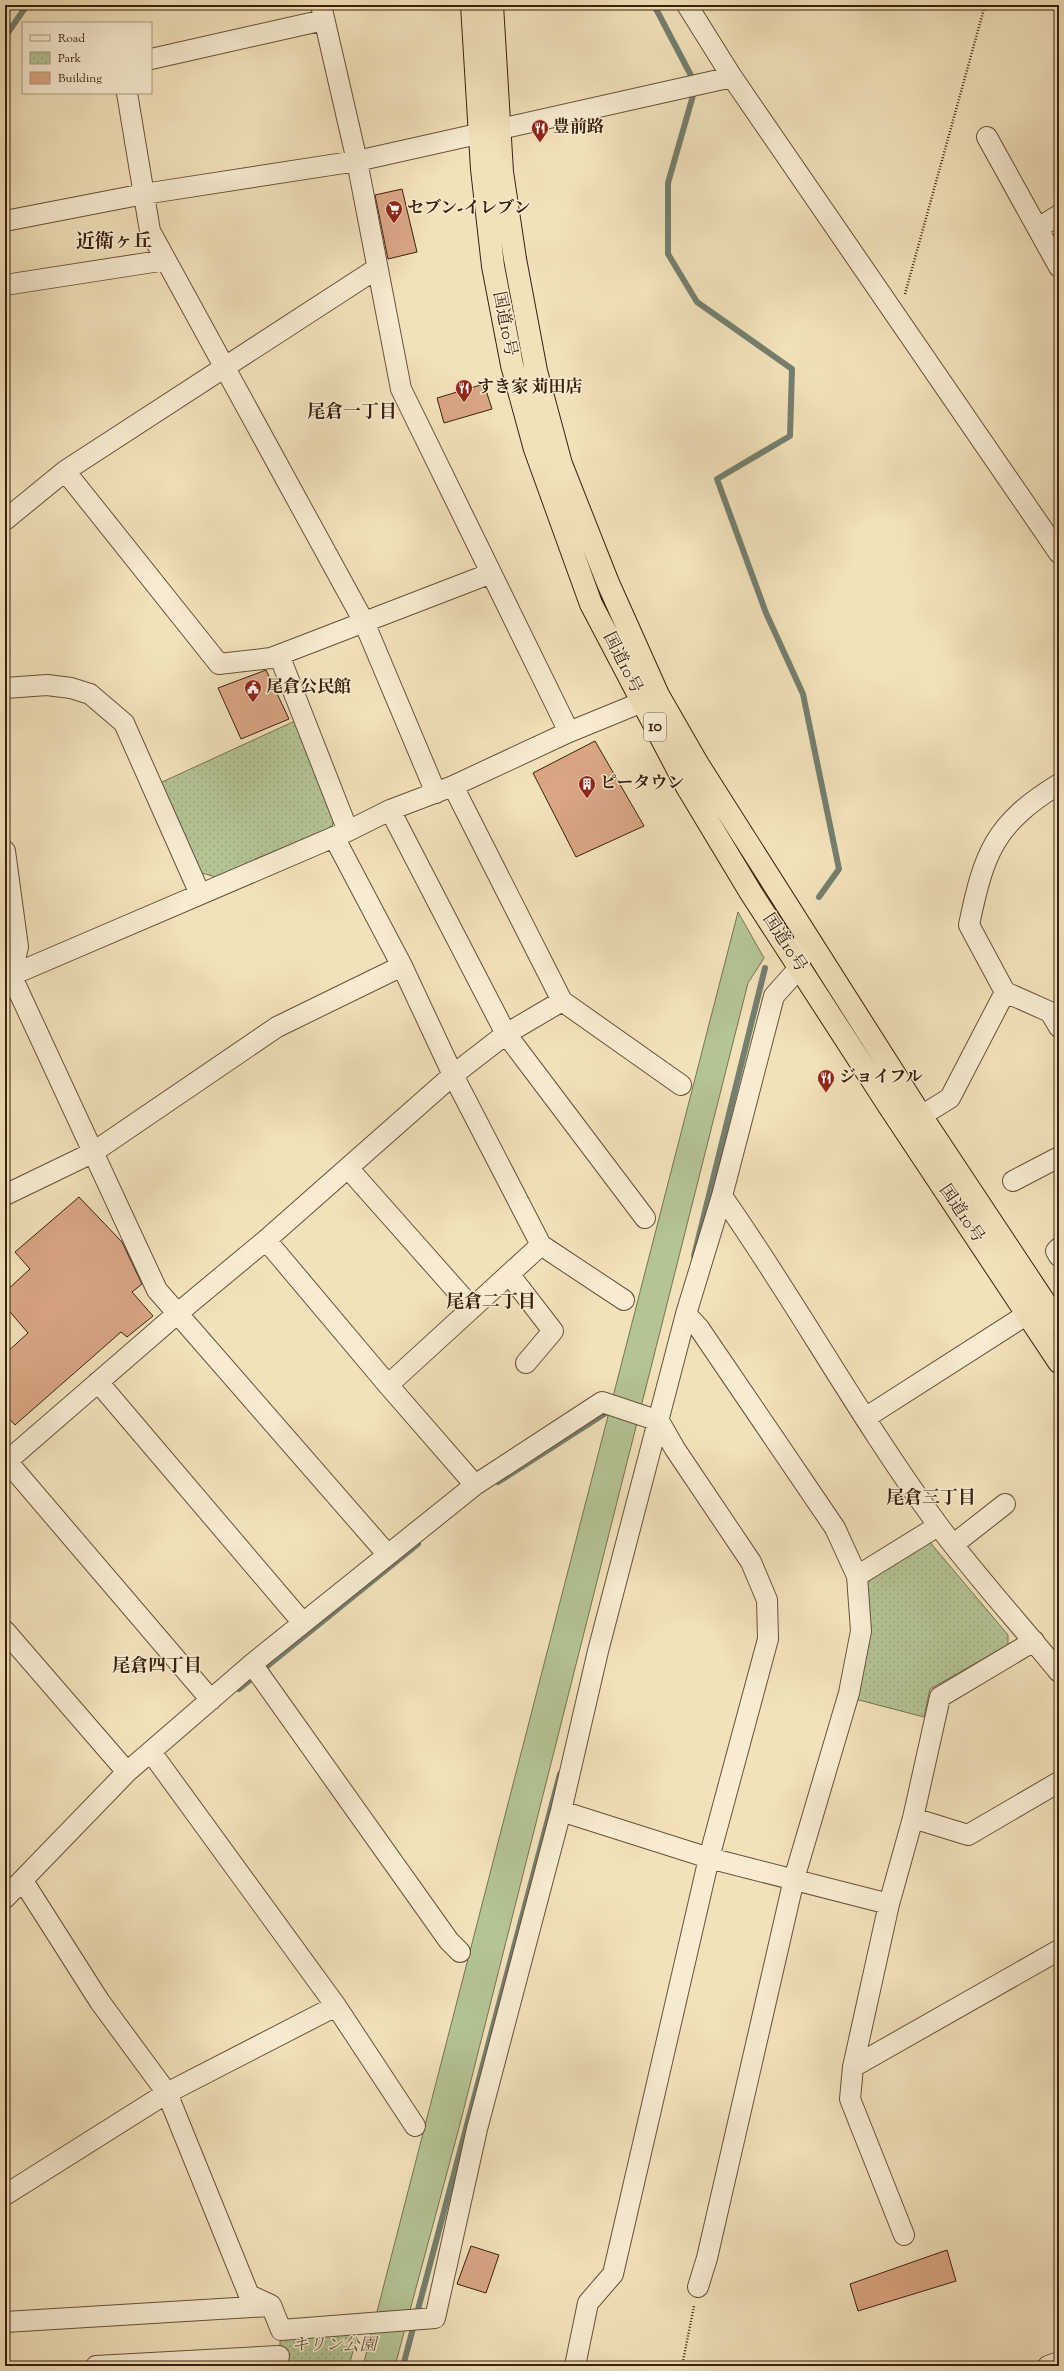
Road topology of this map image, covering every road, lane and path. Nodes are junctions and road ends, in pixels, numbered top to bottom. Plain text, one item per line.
1 (472, 5) edge
2 (492, 5) edge
3 (687, 5) edge
4 (985, 5) edge
5 (322, 12) edge
6 (152, 59) edge
7 (732, 77) junction
8 (127, 94) edge
9 (501, 129) junction
10 (479, 133) junction
11 (987, 137) dead end
12 (357, 162) junction
13 (144, 194) junction
14 (1059, 215) edge
15 (5, 221) edge
16 (1038, 228) junction
17 (166, 260) junction
18 (1059, 267) edge
19 (376, 269) junction
20 (5, 285) edge
21 (899, 318) junction
22 (225, 367) junction
23 (65, 471) junction
24 (5, 520) edge
25 (1059, 553) edge
26 (489, 574) junction
27 (364, 622) junction
28 (279, 655) junction
29 (5, 688) edge
30 (650, 699) junction
31 (569, 732) junction
32 (1059, 784) edge
33 (444, 789) junction
34 (390, 810) junction
35 (341, 834) junction
36 (5, 851) edge
37 (200, 894) junction
38 (805, 934) junction
39 (402, 966) junction
40 (799, 968) junction
41 (8, 977) edge
42 (1005, 992) junction
43 (562, 1001) junction
44 (1059, 1027) edge
45 (506, 1034) junction
46 (453, 1075) junction
47 (681, 1084) dead end
48 (921, 1116) junction
49 (92, 1153) junction
50 (1059, 1157) edge
51 (348, 1168) junction
52 (1013, 1181) dead end
53 (5, 1195) edge
54 (722, 1196) junction
55 (645, 1218) dead end
56 (266, 1240) junction
57 (541, 1245) junction
58 (1059, 1248) edge
59 (1059, 1256) edge
60 (509, 1274) junction
61 (624, 1300) dead end
62 (1045, 1302) junction
63 (472, 1308) junction
64 (178, 1312) junction
65 (686, 1314) junction
66 (1028, 1315) junction
67 (1059, 1324) edge
68 (1059, 1362) edge
69 (526, 1364) dead end
70 (98, 1382) junction
71 (388, 1386) junction
72 (865, 1418) junction
73 (659, 1421) junction
74 (6, 1461) edge
75 (475, 1485) junction
76 (1005, 1504) dead end
77 (938, 1526) junction
78 (954, 1544) junction
79 (388, 1555) junction
80 (857, 1576) junction
81 (303, 1623) junction
82 (5, 1631) edge
83 (1034, 1641) junction
84 (252, 1664) junction
85 (1059, 1672) edge
86 (211, 1700) junction
87 (151, 1752) junction
88 (127, 1772) junction
89 (1059, 1782) edge
90 (561, 1811) junction
91 (913, 1818) junction
92 (708, 1858) junction
93 (794, 1879) junction
94 (24, 1881) junction
95 (5, 1898) edge
96 (890, 1904) junction
97 (1059, 1950) edge
98 (460, 1952) dead end
99 (336, 2006) junction
100 (853, 2067) junction
101 (167, 2094) junction
102 (415, 2126) dead end
103 (5, 2195) edge
104 (904, 2235) dead end
105 (698, 2287) joint
106 (271, 2305) junction
107 (5, 2322) edge
108 (279, 2356) dead end
109 (1059, 2362) edge
110 (135, 2365) edge
111 (96, 2366) edge
112 (575, 2366) edge
113 (682, 2366) edge
114 (1048, 2366) edge

1 - 10 highway, 国道10号 / 10
2 - 9 highway, 国道10号 / 10
3 - 7 street
4 - 21 path
5 - 6 street
5 - 12 street
7 - 9 street
7 - 21 street
8 - 13 street
9 - 10 street
9 - 30 highway, 国道10号 / 10
10 - 12 street
10 - 30 highway, 国道10号 / 10
11 - 16 street
12 - 13 street
12 - 19 street
13 - 15 street
13 - 17 street
14 - 16 street
16 - 18 street
17 - 20 street
17 - 22 street
19 - 22 street
19 - 26 street
21 - 25 street
22 - 23 street
22 - 27 street
23 - 24 street
23 - 28 street
26 - 27 street
26 - 31 street
27 - 28 street
27 - 33 street
28 - 35 street
29 - 37 street
30 - 31 street
30 - 38 highway, 国道10号 / 10
30 - 40 highway, 国道10号 / 10
31 - 33 street
32 - 42 street
33 - 34 street
33 - 43 street
34 - 35 street
34 - 45 street
35 - 37 street
35 - 39 street
36 - 41 street
37 - 41 street
38 - 40 street
38 - 48 highway, 国道10号 / 10
39 - 46 street
39 - 49 street
40 - 54 street
40 - 66 highway, 国道10号 / 10
41 - 49 street
42 - 44 street
42 - 48 street
43 - 45 street
43 - 47 street
45 - 46 street
45 - 55 street
46 - 51 street
46 - 57 street
48 - 62 highway, 国道10号 / 10
49 - 53 street
49 - 64 street
50 - 52 street
51 - 56 street
51 - 63 street
54 - 65 street
54 - 72 street
56 - 64 street
56 - 71 street
57 - 60 street
57 - 61 street
58 - 59 street
60 - 63 street
60 - 69 street
62 - 66 street
62 - 67 highway, 国道10号 / 10
63 - 71 street
64 - 70 street
64 - 79 street
65 - 73 street
65 - 80 street
66 - 68 highway, 国道10号 / 10
66 - 72 street
70 - 74 street
70 - 81 street
71 - 75 street
72 - 77 street
73 - 75 street
73 - 90 street
73 - 92 street
74 - 86 street
75 - 79 street
76 - 78 street
77 - 78 street
77 - 80 street
78 - 83 street
79 - 81 street
80 - 93 street
81 - 84 street
82 - 88 street
83 - 85 street
83 - 91 street
84 - 86 street
84 - 98 street
86 - 87 street
87 - 88 street
87 - 99 street
88 - 94 street
89 - 91 street
90 - 92 street
90 - 106 street
91 - 96 street
92 - 93 street
92 - 112 street
93 - 96 street
93 - 105 street
94 - 95 street
94 - 101 street
96 - 100 street
97 - 100 street
99 - 101 street
99 - 102 street
100 - 104 street
101 - 103 street
101 - 106 street
105 - 113 path
106 - 107 street
108 - 110 street
109 - 114 street
110 - 111 street

